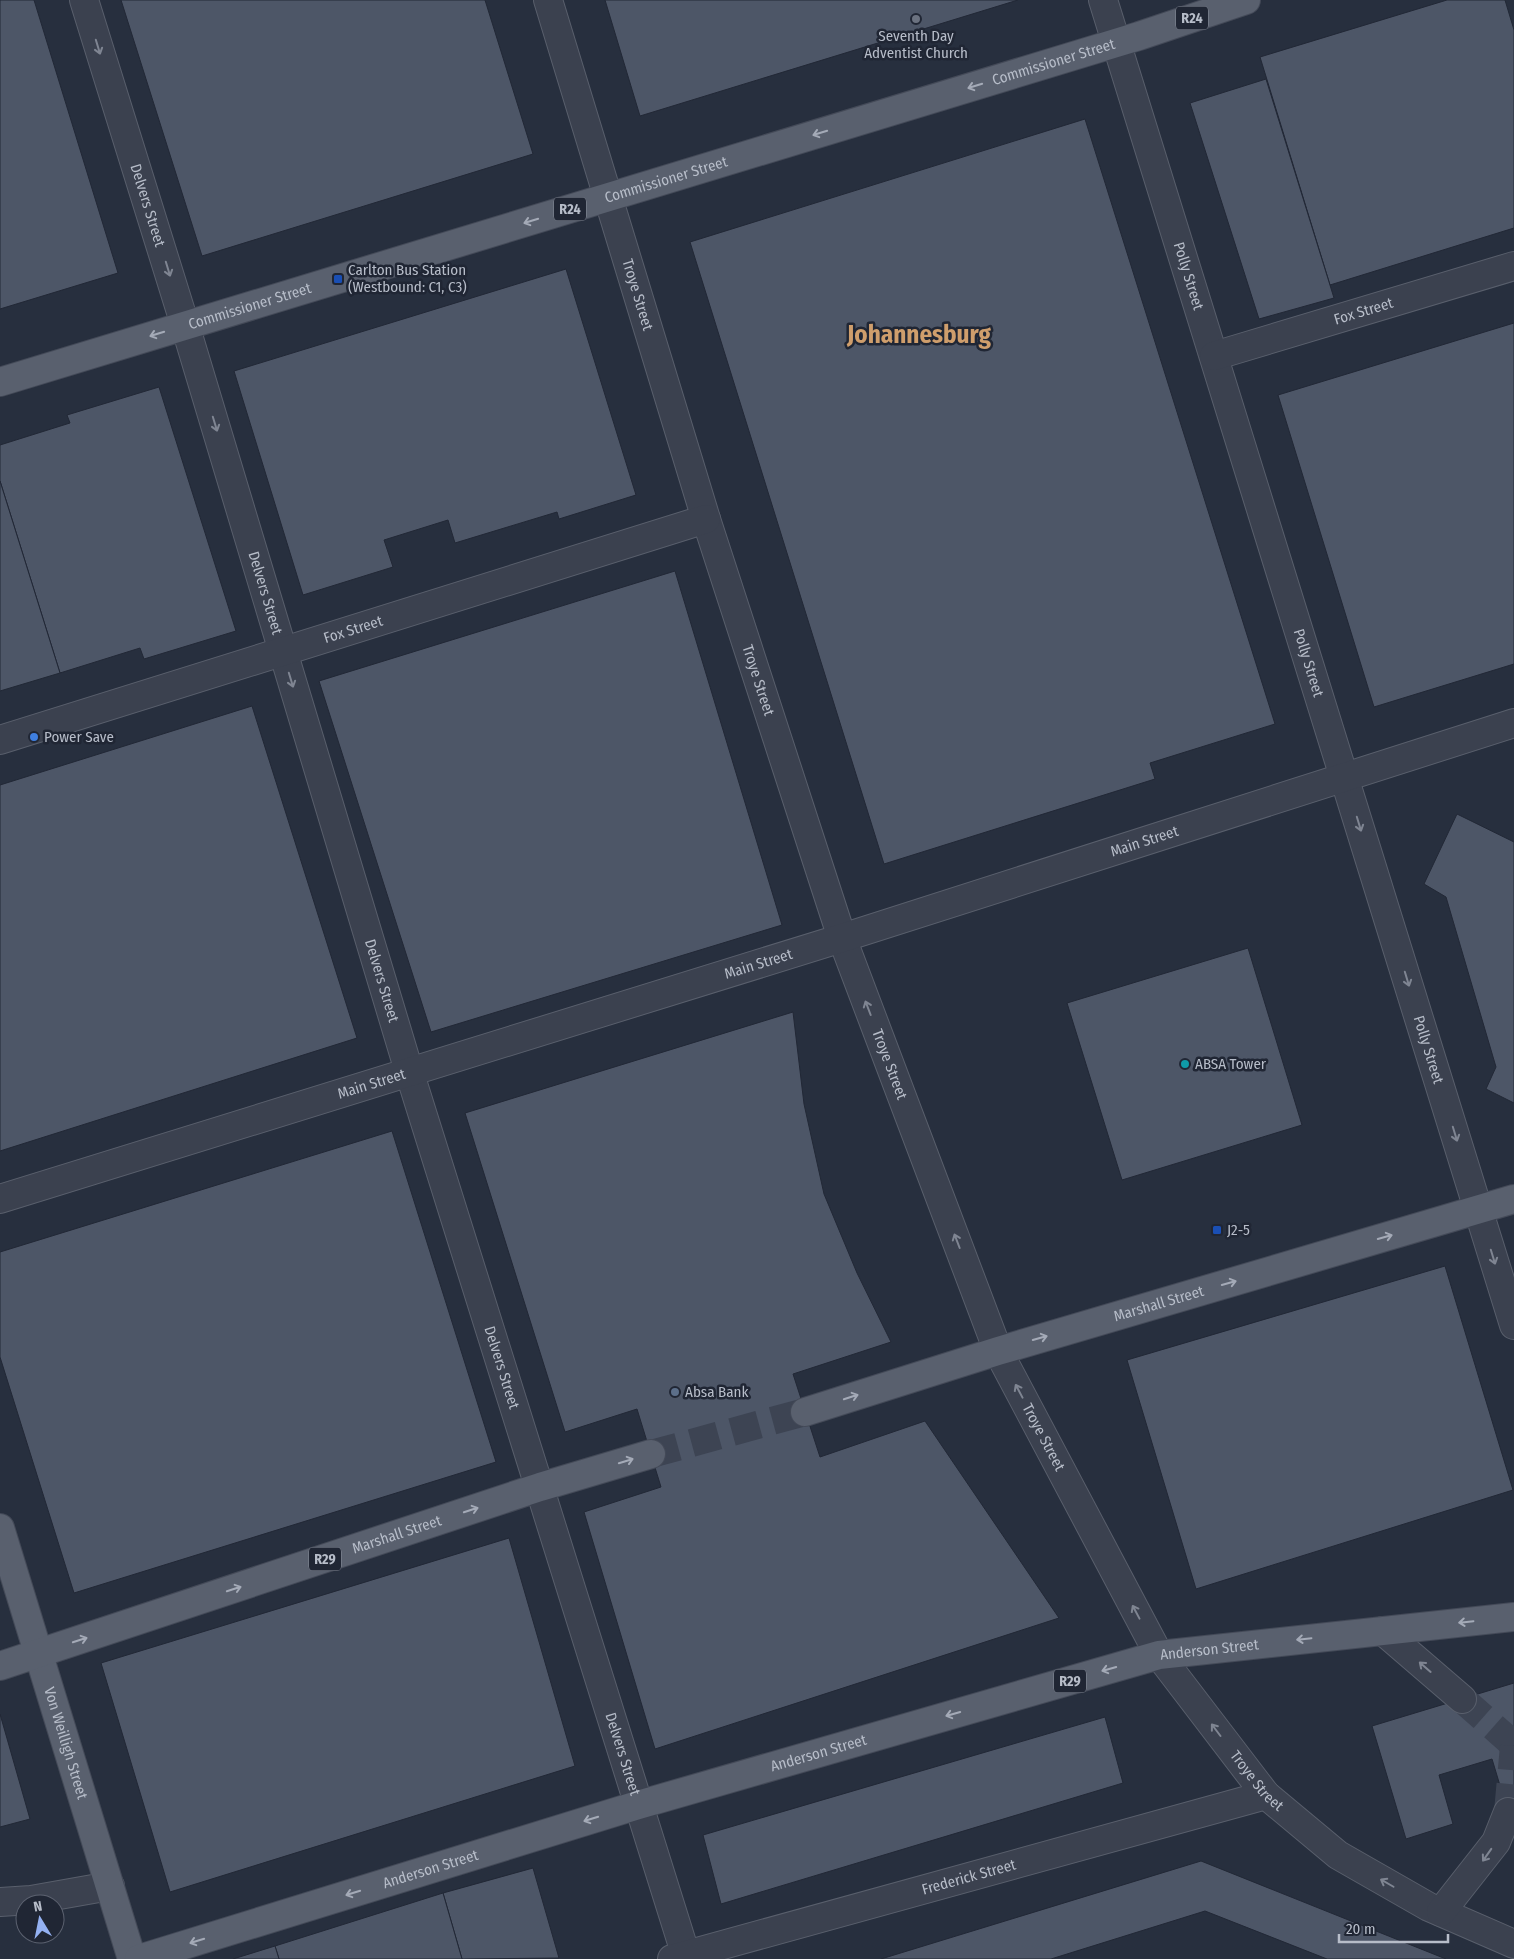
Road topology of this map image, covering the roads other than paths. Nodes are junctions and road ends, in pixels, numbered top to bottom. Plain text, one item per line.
1 (84, 0) edge
2 (548, 0) edge
3 (1103, 0) edge
4 (1246, 0) edge
5 (1116, 43) junction
6 (610, 197) junction
7 (1514, 266) edge
8 (185, 325) junction
9 (1214, 356) junction
10 (0, 382) edge
11 (706, 519) junction
12 (282, 653) junction
13 (1514, 723) edge
14 (0, 740) edge
15 (1345, 777) junction
16 (842, 938) junction
17 (409, 1071) junction
18 (0, 1199) edge
19 (1514, 1199) edge
20 (1478, 1210) junction
21 (1514, 1325) edge
22 (998, 1351) junction
23 (805, 1412) tunnel mouth
24 (651, 1454) tunnel mouth
25 (540, 1487) junction
26 (0, 1528) edge
27 (1514, 1617) edge
28 (1383, 1631) junction
29 (40, 1654) junction
30 (1159, 1655) junction
31 (0, 1666) edge
32 (1462, 1699) tunnel mouth
33 (1266, 1795) junction
34 (638, 1805) junction
35 (1508, 1812) tunnel mouth
36 (110, 1886) junction
37 (0, 1902) edge
38 (1441, 1912) junction
39 (1514, 1944) edge
40 (681, 1958) edge
41 (132, 1959) edge
42 (139, 1959) edge

1 -> 8 street, Delvers Street
2 - 6 street, Troye Street
3 - 5 street, Polly Street
4 - 5 main road, Commissioner Street / R24
5 -> 6 main road, Commissioner Street / R24
5 - 9 street, Polly Street
6 -> 8 main road, Commissioner Street / R24
6 - 11 street, Troye Street
7 - 9 street, Fox Street
8 -> 10 main road, Commissioner Street / R24
8 -> 12 street, Delvers Street
9 - 15 street, Polly Street
11 - 12 street, Fox Street
11 - 16 street, Troye Street
12 - 14 street, Fox Street
12 -> 17 street, Delvers Street
13 - 15 street, Main Street
15 - 16 street, Main Street
15 -> 20 street, Polly Street
16 - 17 street, Main Street
22 -> 16 street, Troye Street
17 - 18 street, Main Street
17 - 25 street, Delvers Street
19 - 20 main road, Marshall Street
20 -> 21 street, Polly Street
22 -> 20 main road, Marshall Street
23 -> 22 main road, Marshall Street
30 -> 22 street, Troye Street
25 -> 24 main road, Marshall Street / R29
29 -> 25 main road, Marshall Street / R29
25 - 34 street, Delvers Street
26 - 29 main road, Von Weilligh Street
27 -> 28 main road, Anderson Street / R29
28 -> 30 main road, Anderson Street / R29
32 -> 28 street
29 - 31 main road, Marshall Street / R29
29 - 36 main road, Von Weilligh Street
33 -> 30 street, Troye Street
30 -> 34 main road, Anderson Street / R29
38 -> 33 street, Troye Street
33 - 40 street, Frederick Street
34 - 40 street, Delvers Street
34 -> 42 main road, Anderson Street / R29
35 -> 38 street
36 - 37 street
36 - 41 main road, Von Weilligh Street
38 - 39 street, Troye Street

